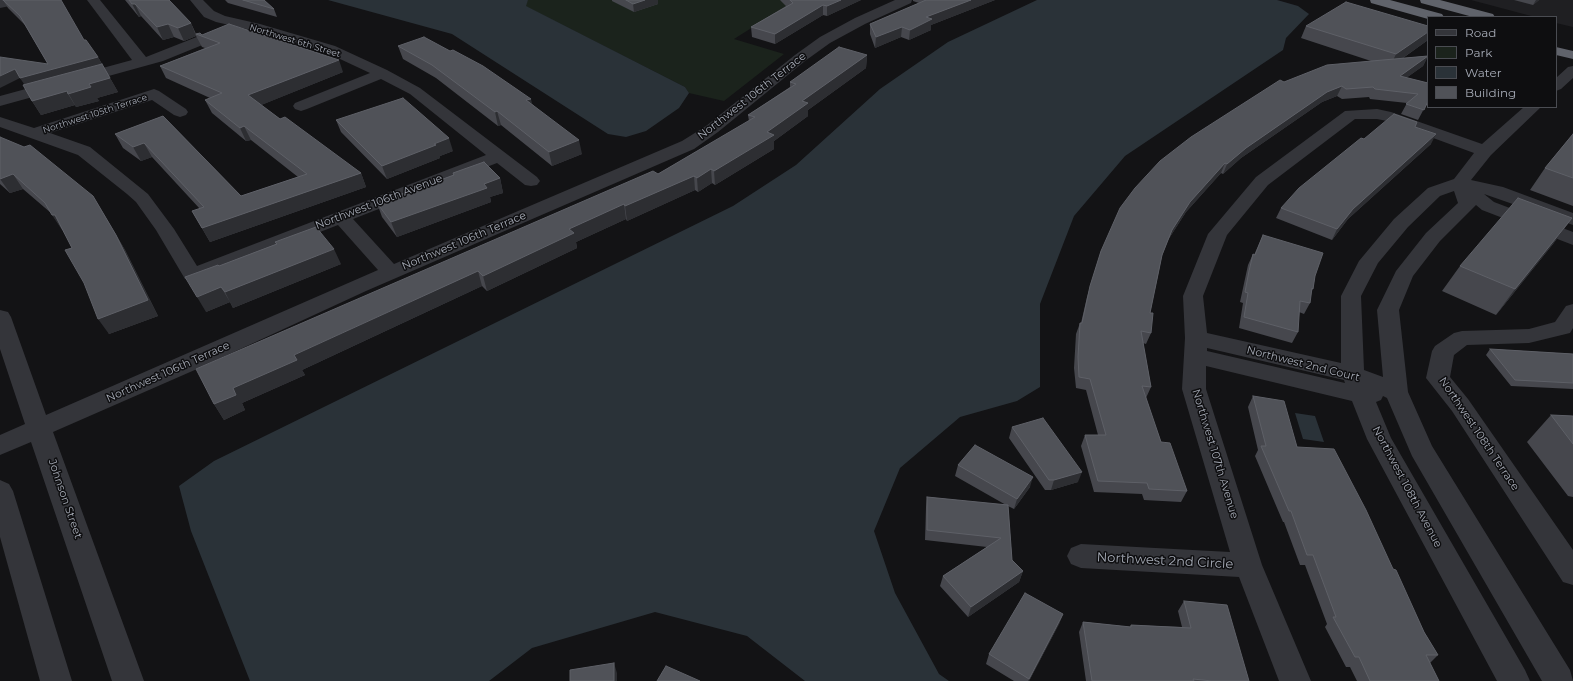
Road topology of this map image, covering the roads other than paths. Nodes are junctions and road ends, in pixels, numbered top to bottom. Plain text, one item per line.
1 (20, 0) edge
2 (93, 0) edge
3 (196, 0) edge
4 (906, 0) edge
5 (1376, 0) edge
6 (1426, 0) edge
7 (0, 4) edge
8 (1433, 16) edge
9 (1484, 16) edge
10 (241, 24) junction
11 (1557, 50) edge
12 (1573, 55) edge
13 (143, 62) junction
14 (1573, 70) edge
15 (382, 73) junction
16 (1557, 85) edge
17 (0, 101) edge
18 (301, 106) dead end
19 (1532, 108) edge
20 (180, 112) dead end
21 (0, 122) edge
22 (36, 133) junction
23 (1485, 151) junction
24 (498, 156) junction
25 (531, 181) dead end
26 (1460, 183) junction
27 (342, 217) junction
28 (1573, 219) edge
29 (1573, 239) edge
30 (391, 273) junction
31 (1573, 311) edge
32 (0, 318) edge
33 (1196, 347) junction
34 (1357, 385) junction
35 (1396, 392) junction
36 (40, 428) junction
37 (0, 445) edge
38 (0, 491) edge
39 (1081, 556) dead end
40 (1248, 565) junction
41 (1573, 573) edge
42 (56, 681) edge
43 (128, 681) edge
44 (1295, 681) edge
45 (1514, 681) edge
46 (1559, 681) edge

1 - 7 street
2 - 13 street
3 - 10 street, Northwest 6th Street
4 - 30 street, Northwest 106th Terrace
5 - 8 highway
6 - 9 highway
10 - 13 street
10 - 15 street, Northwest 6th Street
11 - 12 highway
13 - 17 street
14 - 16 street
15 - 18 street
15 - 24 street, Northwest 6th Street
19 - 23 street
20 - 22 street, Northwest 105th Terrace
21 - 22 street
22 - 27 street, Northwest 106th Avenue
23 - 26 street
23 - 33 street, Northwest 107th Avenue
24 - 25 street, Northwest 6th Street
24 - 27 street, Northwest 106th Avenue
26 - 28 street
26 - 29 street
26 - 34 street, Northwest 108th Avenue
26 - 35 street
27 - 30 street
30 - 36 street, Northwest 106th Terrace
31 - 41 street, Northwest 108th Terrace
32 - 36 street, Johnson Street
33 - 34 street, Northwest 2nd Court
33 - 40 street, Northwest 107th Avenue
34 - 35 street, Northwest 2nd Court
34 - 45 street, Northwest 108th Avenue
35 - 46 street
36 - 37 street, Northwest 106th Terrace
36 - 43 street, Johnson Street
38 - 42 street
39 - 40 street, Northwest 2nd Circle
40 - 44 street, Northwest 107th Avenue

